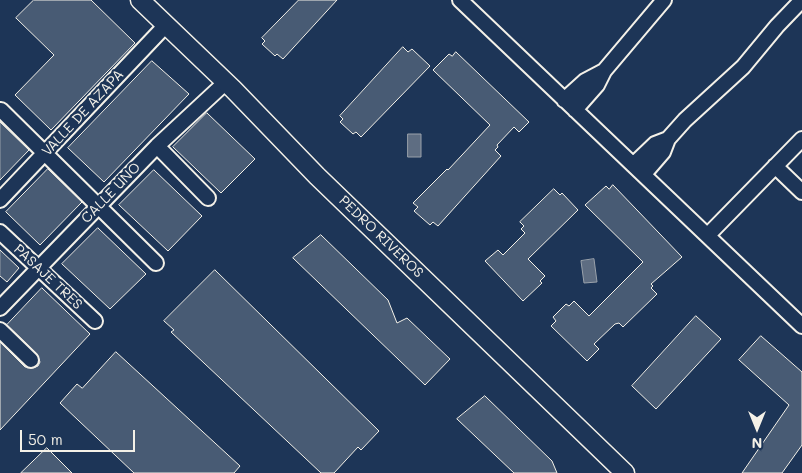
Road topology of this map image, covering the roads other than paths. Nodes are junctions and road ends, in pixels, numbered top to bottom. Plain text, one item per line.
1 (140, 0) edge
2 (460, 0) edge
3 (664, 0) edge
4 (802, 0) edge
5 (166, 25) junction
6 (226, 82) junction
7 (570, 105) junction
8 (1, 110) edge
9 (802, 139) edge
10 (157, 146) junction
11 (45, 154) junction
12 (775, 166) junction
13 (638, 170) junction
14 (802, 192) edge
15 (208, 198) dead end
16 (0, 200) edge
17 (98, 206) junction
18 (0, 232) edge
19 (708, 235) junction
20 (156, 263) dead end
21 (38, 268) junction
22 (0, 308) edge
23 (95, 321) dead end
24 (802, 326) edge
25 (0, 330) edge
26 (31, 360) dead end
27 (625, 473) edge

1 - 5 street, PEDRO RIVEROS
2 - 7 street
3 - 7 street
4 - 13 street
5 - 6 street, PEDRO RIVEROS
5 - 11 street, VALLE DE AZAPA
6 - 10 street, CALLE UNO
6 - 27 street, PEDRO RIVEROS
7 - 13 street
8 - 11 street
9 - 12 street
10 - 15 street
10 - 17 street, CALLE UNO
11 - 16 street, VALLE DE AZAPA
11 - 17 street
12 - 14 street
12 - 19 street
13 - 19 street
17 - 20 street
17 - 21 street, CALLE UNO
18 - 21 street, PASAJE TRES
19 - 24 street
21 - 22 street, CALLE UNO
21 - 23 street, PASAJE TRES
25 - 26 street

